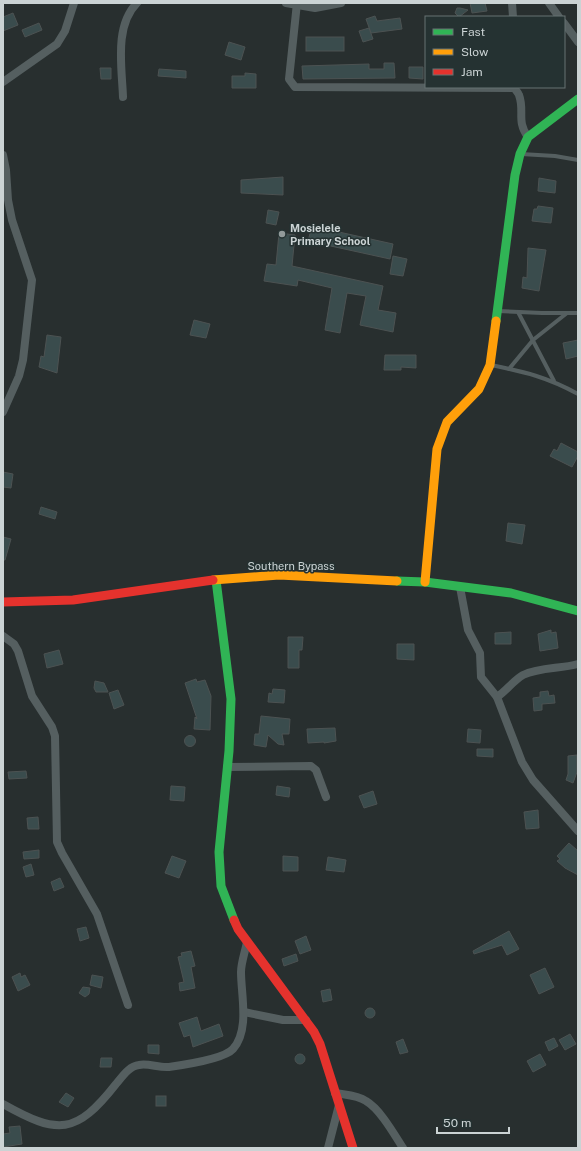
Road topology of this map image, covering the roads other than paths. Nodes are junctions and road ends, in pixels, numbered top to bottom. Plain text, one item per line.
1 (74, 3) edge
2 (137, 3) edge
3 (286, 3) edge
4 (341, 3) edge
5 (512, 3) edge
6 (549, 3) edge
7 (297, 4) edge
8 (513, 16) edge
9 (558, 16) edge
10 (565, 24) edge
11 (578, 42) edge
12 (3, 82) edge
13 (425, 88) edge
14 (514, 88) edge
15 (123, 97) dead end
16 (578, 99) edge
17 (528, 137) junction
18 (520, 154) junction
19 (3, 156) edge
20 (578, 160) edge
21 (5, 201) edge
22 (498, 311) junction
23 (518, 312) junction
24 (567, 313) junction
25 (578, 313) edge
26 (533, 340) junction
27 (490, 365) junction
28 (509, 369) junction
29 (554, 381) junction
30 (578, 394) edge
31 (3, 412) edge
32 (216, 580) junction
33 (425, 582) junction
34 (460, 587) junction
35 (3, 602) edge
36 (578, 611) edge
37 (3, 636) edge
38 (578, 664) edge
39 (497, 697) junction
40 (228, 767) junction
41 (326, 797) dead end
42 (578, 831) edge
43 (247, 942) junction
44 (128, 1005) dead end
45 (244, 1012) junction
46 (306, 1020) junction
47 (335, 1093) junction
48 (3, 1104) edge
49 (339, 1104) junction
50 (328, 1148) edge
51 (353, 1148) edge
52 (403, 1148) edge

1 - 12 street
2 - 15 street
3 - 7 street
4 - 7 street
5 - 8 street
6 - 9 street
7 - 13 street
10 - 11 street
14 - 17 street
16 - 17 street
17 - 18 street
18 - 20 lane
18 - 22 street
19 - 21 street
21 - 31 street
22 - 23 lane
22 - 27 street
23 - 24 lane
23 - 26 lane
24 - 25 lane
24 - 26 lane
26 - 28 lane
26 - 29 lane
27 - 28 lane
27 - 33 street
28 - 29 lane
29 - 30 lane
32 - 33 street, Southern Bypass
32 - 35 street, Southern Bypass
32 - 40 street
33 - 34 street, Southern Bypass
34 - 36 street, Southern Bypass
34 - 39 street
37 - 44 street
38 - 39 street
39 - 42 street
40 - 41 street
40 - 43 street
43 - 45 street
43 - 46 street
45 - 46 street
45 - 48 street
46 - 47 street
47 - 49 street
47 - 52 street
49 - 50 street
49 - 51 street

